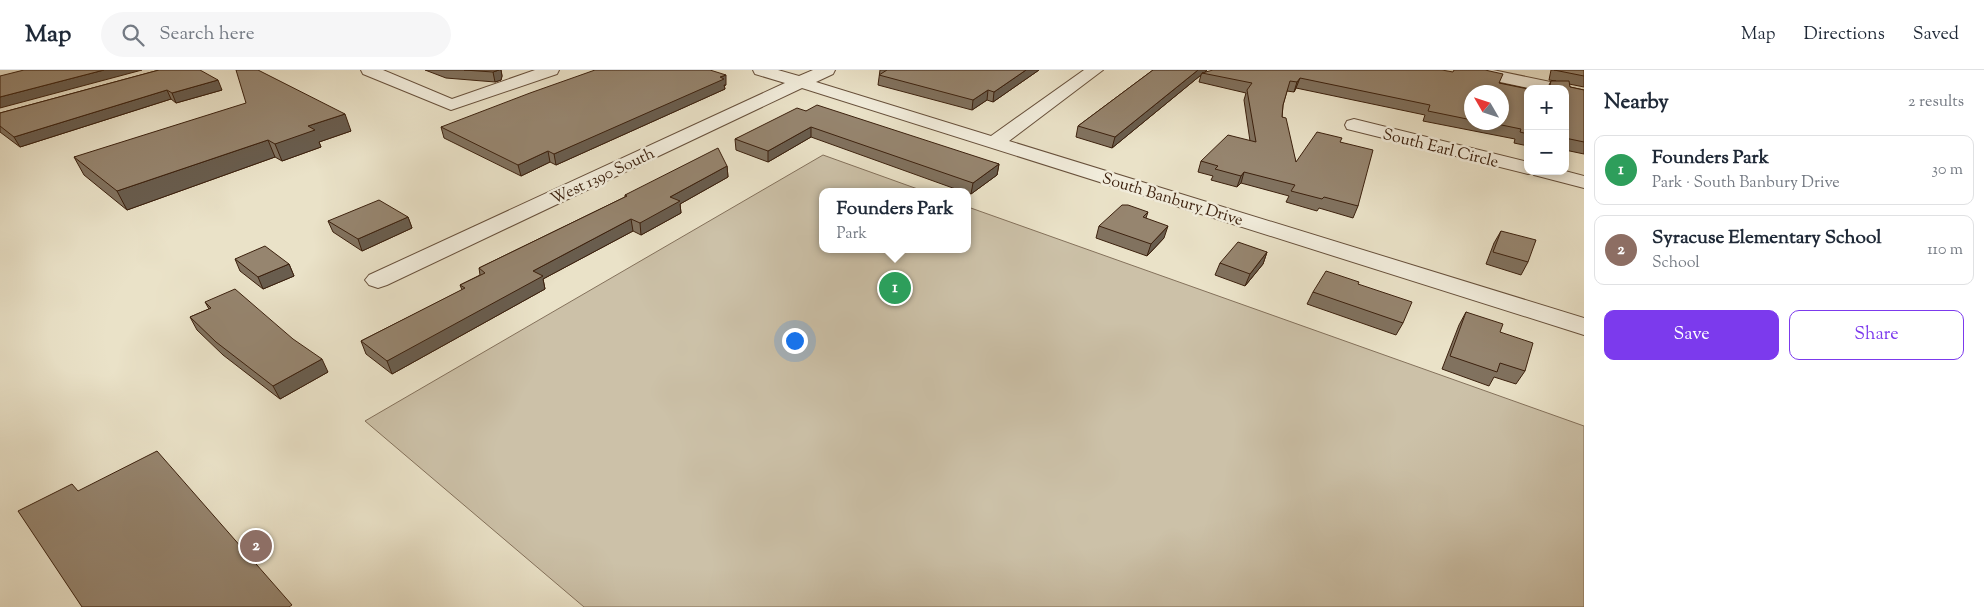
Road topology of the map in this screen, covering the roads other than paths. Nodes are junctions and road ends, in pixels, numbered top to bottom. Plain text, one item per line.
1 (369, 70) edge
2 (551, 70) edge
3 (761, 70) edge
4 (827, 70) edge
5 (1095, 70) edge
6 (1470, 70) edge
7 (801, 82) junction
8 (1542, 85) edge
9 (1354, 125) dead end
10 (994, 142) junction
11 (1524, 167) edge
12 (1557, 175) edge
13 (1584, 182) edge
14 (378, 280) dead end
15 (1584, 327) edge

1 - 2 street
3 - 7 street, South Banbury Drive
4 - 7 street, West 1390 South
5 - 10 street
6 - 8 street
7 - 10 street, South Banbury Drive
7 - 14 street, West 1390 South
9 - 11 street, South Earl Circle
10 - 15 street, South Banbury Drive
12 - 13 street

